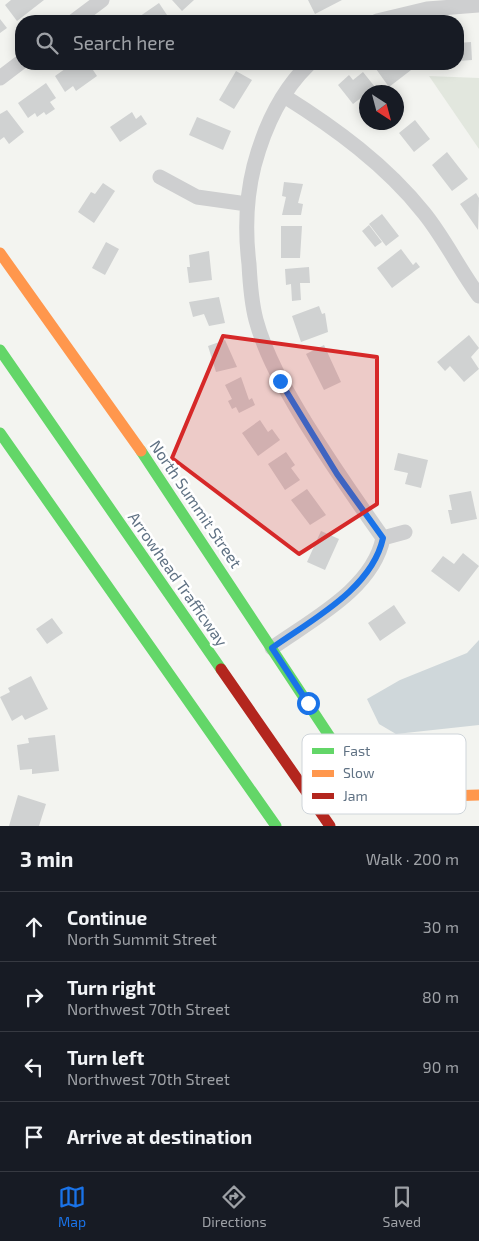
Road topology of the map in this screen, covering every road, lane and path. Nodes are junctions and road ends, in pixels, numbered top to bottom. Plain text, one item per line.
1 (102, 0) edge
2 (479, 5) edge
3 (82, 15) edge
4 (402, 15) edge
5 (15, 67) edge
6 (304, 70) edge
7 (0, 78) edge
8 (284, 96) junction
9 (160, 177) dead end
10 (247, 204) junction
11 (0, 253) edge
12 (479, 296) edge
13 (0, 350) edge
14 (0, 434) edge
15 (406, 532) dead end
16 (383, 538) junction
17 (272, 648) junction
18 (328, 734) edge
19 (302, 786) edge
20 (466, 795) edge
21 (479, 795) edge
22 (322, 814) edge
23 (276, 826) edge
24 (330, 826) edge

1 - 3 street
2 - 4 street
5 - 7 street
6 - 8 street
8 - 10 street
8 - 12 street
9 - 10 street
10 - 16 street
11 - 17 main road, North Summit Street
13 - 19 main road, Arrowhead Trafficway
14 - 23 main road
15 - 16 street
16 - 17 street
17 - 18 main road, North Summit Street
20 - 21 main road, North Summit Street
22 - 24 main road, Arrowhead Trafficway

